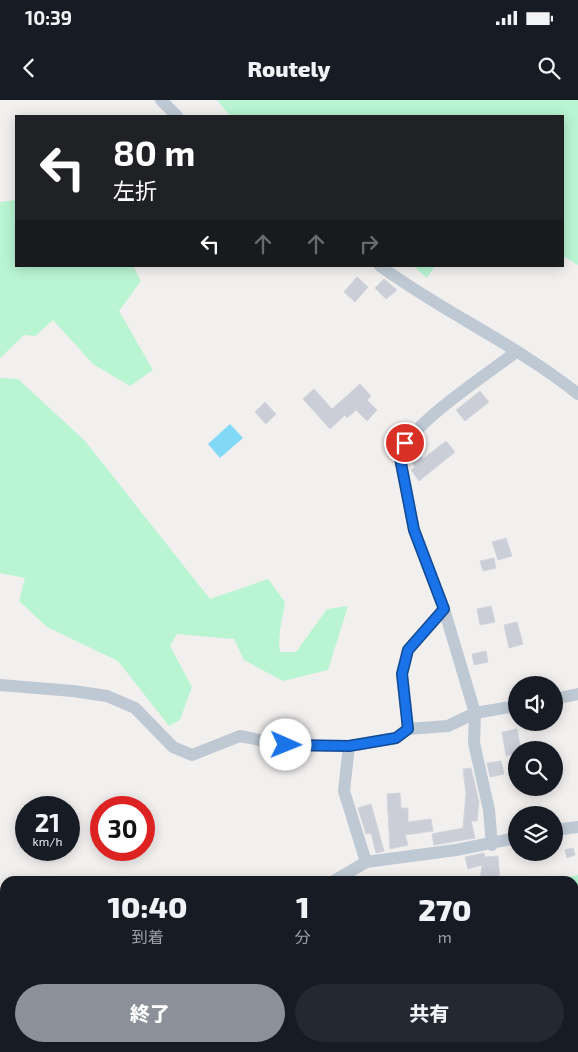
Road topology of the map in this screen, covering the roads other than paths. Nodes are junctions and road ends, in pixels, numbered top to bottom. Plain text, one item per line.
1 (160, 100) edge
2 (176, 115) edge
3 (381, 267) edge
4 (516, 352) junction
5 (578, 394) edge
6 (444, 609) junction
7 (0, 685) edge
8 (578, 694) edge
9 (563, 697) edge
10 (508, 707) edge
11 (476, 713) junction
12 (408, 729) junction
13 (349, 746) junction
14 (578, 827) edge
15 (563, 829) edge
16 (508, 840) edge
17 (492, 844) junction
18 (366, 862) junction
19 (342, 876) edge

1 - 2 street
3 - 4 street
4 - 5 street
4 - 6 street
6 - 11 street
6 - 12 street
7 - 13 street
8 - 9 street
10 - 11 street
11 - 12 street
11 - 17 street
12 - 13 street
13 - 18 street
14 - 15 street
16 - 17 street
17 - 18 street
18 - 19 street

